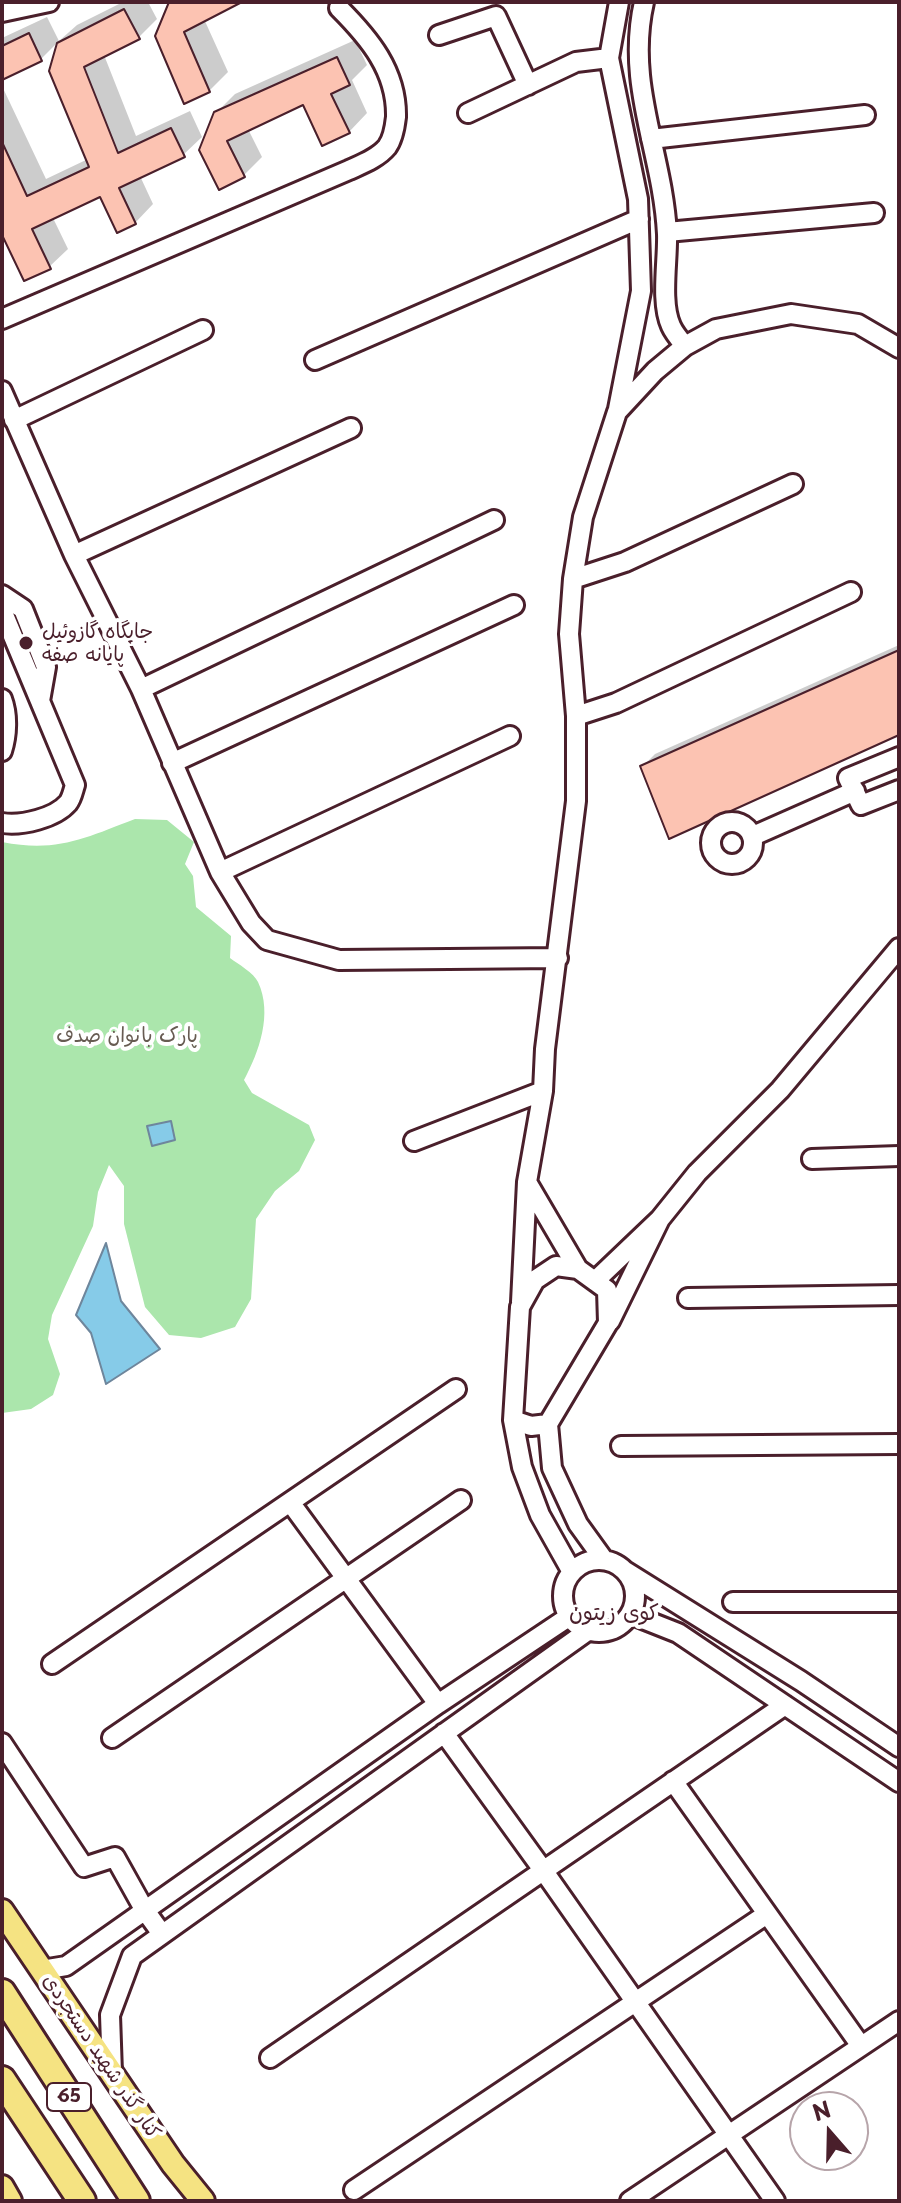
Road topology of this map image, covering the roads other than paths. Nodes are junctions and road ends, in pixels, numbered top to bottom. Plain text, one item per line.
1 (49, 2) edge
2 (619, 2) edge
3 (644, 2) edge
4 (24, 5) edge
5 (339, 8) dead end
6 (2, 12) edge
7 (439, 35) dead end
8 (609, 58) junction
9 (528, 85) junction
10 (468, 113) dead end
11 (865, 115) dead end
12 (651, 139) junction
13 (874, 213) dead end
14 (639, 219) junction
15 (667, 232) junction
16 (4, 312) edge
17 (203, 330) dead end
18 (685, 346) junction
19 (899, 348) edge
20 (315, 360) dead end
21 (2, 391) edge
22 (617, 412) junction
23 (14, 420) junction
24 (351, 428) dead end
25 (793, 484) dead end
26 (494, 520) dead end
27 (74, 555) junction
28 (573, 579) junction
29 (851, 592) dead end
30 (2, 595) edge
31 (514, 605) dead end
32 (2, 610) edge
33 (141, 689) junction
34 (40, 701) junction
35 (3, 706) edge
36 (576, 716) junction
37 (510, 736) dead end
38 (2, 751) edge
39 (899, 757) edge
40 (172, 763) junction
41 (899, 790) edge
42 (855, 791) junction
43 (2, 823) edge
44 (753, 836) dead end
45 (220, 872) junction
46 (899, 948) edge
47 (558, 958) junction
48 (543, 1091) junction
49 (414, 1141) dead end
50 (899, 1156) edge
51 (812, 1159) dead end
52 (527, 1182) junction
53 (660, 1219) junction
54 (578, 1269) junction
55 (595, 1281) junction
56 (899, 1295) edge
57 (688, 1298) dead end
58 (520, 1307) junction
59 (608, 1323) junction
60 (456, 1389) dead end
61 (513, 1420) junction
62 (548, 1424) junction
63 (899, 1444) edge
64 (621, 1446) dead end
65 (461, 1500) dead end
66 (290, 1502) junction
67 (604, 1560) junction
68 (625, 1571) junction
69 (572, 1572) junction
70 (346, 1580) junction
71 (733, 1602) dead end
72 (899, 1602) edge
73 (630, 1614) junction
74 (570, 1616) junction
75 (589, 1630) junction
76 (52, 1664) dead end
77 (438, 1704) junction
78 (785, 1705) junction
79 (444, 1733) junction
80 (112, 1738) dead end
81 (2, 1743) edge
82 (899, 1747) edge
83 (673, 1781) junction
84 (899, 1782) edge
85 (543, 1870) junction
86 (144, 1909) junction
87 (2, 1911) edge
88 (767, 1914) junction
89 (162, 1934) junction
90 (42, 1970) junction
91 (2, 1993) edge
92 (636, 2002) junction
93 (899, 2021) edge
94 (861, 2046) junction
95 (270, 2058) dead end
96 (112, 2073) junction
97 (2, 2080) edge
98 (728, 2135) junction
99 (173, 2164) junction
100 (2, 2187) edge
101 (354, 2190) dead end
102 (10, 2201) edge
103 (82, 2201) edge
104 (136, 2201) edge
105 (181, 2201) edge
106 (203, 2201) edge
107 (630, 2201) edge
108 (775, 2201) edge

1 - 4 street
2 - 8 street
3 - 12 street
4 - 6 street
5 - 16 street
7 - 9 street
8 - 9 street
8 - 14 street
9 - 10 street
11 - 12 street
12 - 15 street
13 - 15 street
14 - 20 street
14 - 22 street
15 - 18 street
17 - 23 street
18 - 19 street
18 - 22 street
21 - 23 street
22 - 28 street
23 - 27 street
24 - 27 street
25 - 28 street
26 - 33 street
27 - 33 street
28 - 36 street
29 - 36 street
30 - 34 street
31 - 40 street
32 - 34 street
33 - 40 street
34 - 43 street
35 - 38 street
36 - 47 street
37 - 45 street
39 - 42 street
40 - 45 street
41 - 42 street
42 - 44 street
45 - 47 street
46 - 53 street
47 - 48 street
48 - 49 street
48 - 52 street
50 - 51 street
52 - 54 street
52 - 58 street
53 - 55 street
53 - 59 street
54 - 55 street
54 - 58 street
55 - 59 street
56 - 57 street
58 - 61 street
59 - 62 street
60 - 66 street
61 - 62 street
61 - 69 street
62 - 67 street
63 - 64 street
65 - 70 street
66 - 70 street
66 - 76 street
67 - 68 street
67 - 69 street
68 - 73 street
68 - 82 street
69 - 74 street
70 - 77 street
70 - 80 street
71 - 72 street
73 - 75 street
73 - 78 street
74 - 75 street
74 - 77 street
75 - 79 street
77 - 86 street
78 - 83 street
78 - 84 street
79 - 85 street
79 - 89 street
81 - 86 street
83 - 85 street
83 - 88 street
85 - 92 street
85 - 95 street
86 - 89 street
86 - 90 street
87 - 90 main road, کنار گذر شهید دستجردی
88 - 92 street
88 - 94 street
89 - 96 street
90 - 96 main road, کنار گذر شهید دستجردی
91 - 104 highway, 65
92 - 98 street
92 - 101 street
93 - 94 street
94 - 98 street
96 - 99 main road, کنار گذر شهید دستجردی
97 - 103 highway, 65
98 - 107 street
98 - 108 street
99 - 105 main road
99 - 106 main road, کنار گذر شهید دستجردی
100 - 102 main road

